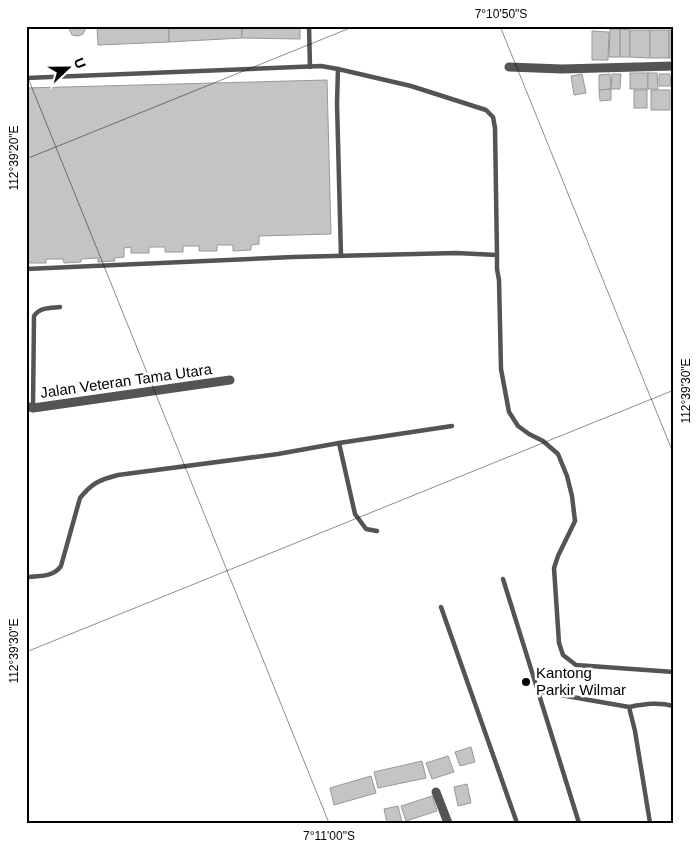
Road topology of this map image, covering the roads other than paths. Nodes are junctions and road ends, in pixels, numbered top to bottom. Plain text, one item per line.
1 (309, 26) edge
2 (674, 66) edge
3 (310, 67) junction
4 (509, 67) dead end
5 (338, 69) junction
6 (26, 78) edge
7 (497, 255) junction
8 (341, 256) junction
9 (26, 269) edge
10 (60, 307) dead end
11 (230, 380) dead end
12 (30, 407) edge
13 (452, 426) dead end
14 (339, 443) junction
15 (377, 531) dead end
16 (26, 577) edge
17 (503, 578) dead end
18 (441, 607) dead end
19 (674, 672) edge
20 (538, 691) junction
21 (674, 706) edge
22 (629, 707) junction
23 (436, 792) dead end
24 (448, 823) edge
25 (517, 823) edge
26 (579, 823) edge
27 (650, 823) edge

1 - 3 lane
2 - 4 street
3 - 5 lane
3 - 6 lane
5 - 7 lane
5 - 8 lane
7 - 8 lane
7 - 19 lane
8 - 9 lane
10 - 12 lane
11 - 12 street, Jalan Veteran Tama Utara
13 - 14 lane
14 - 15 lane
14 - 16 lane
17 - 20 lane
18 - 25 lane
20 - 22 lane
20 - 26 lane
21 - 22 lane
22 - 27 lane
23 - 24 street

